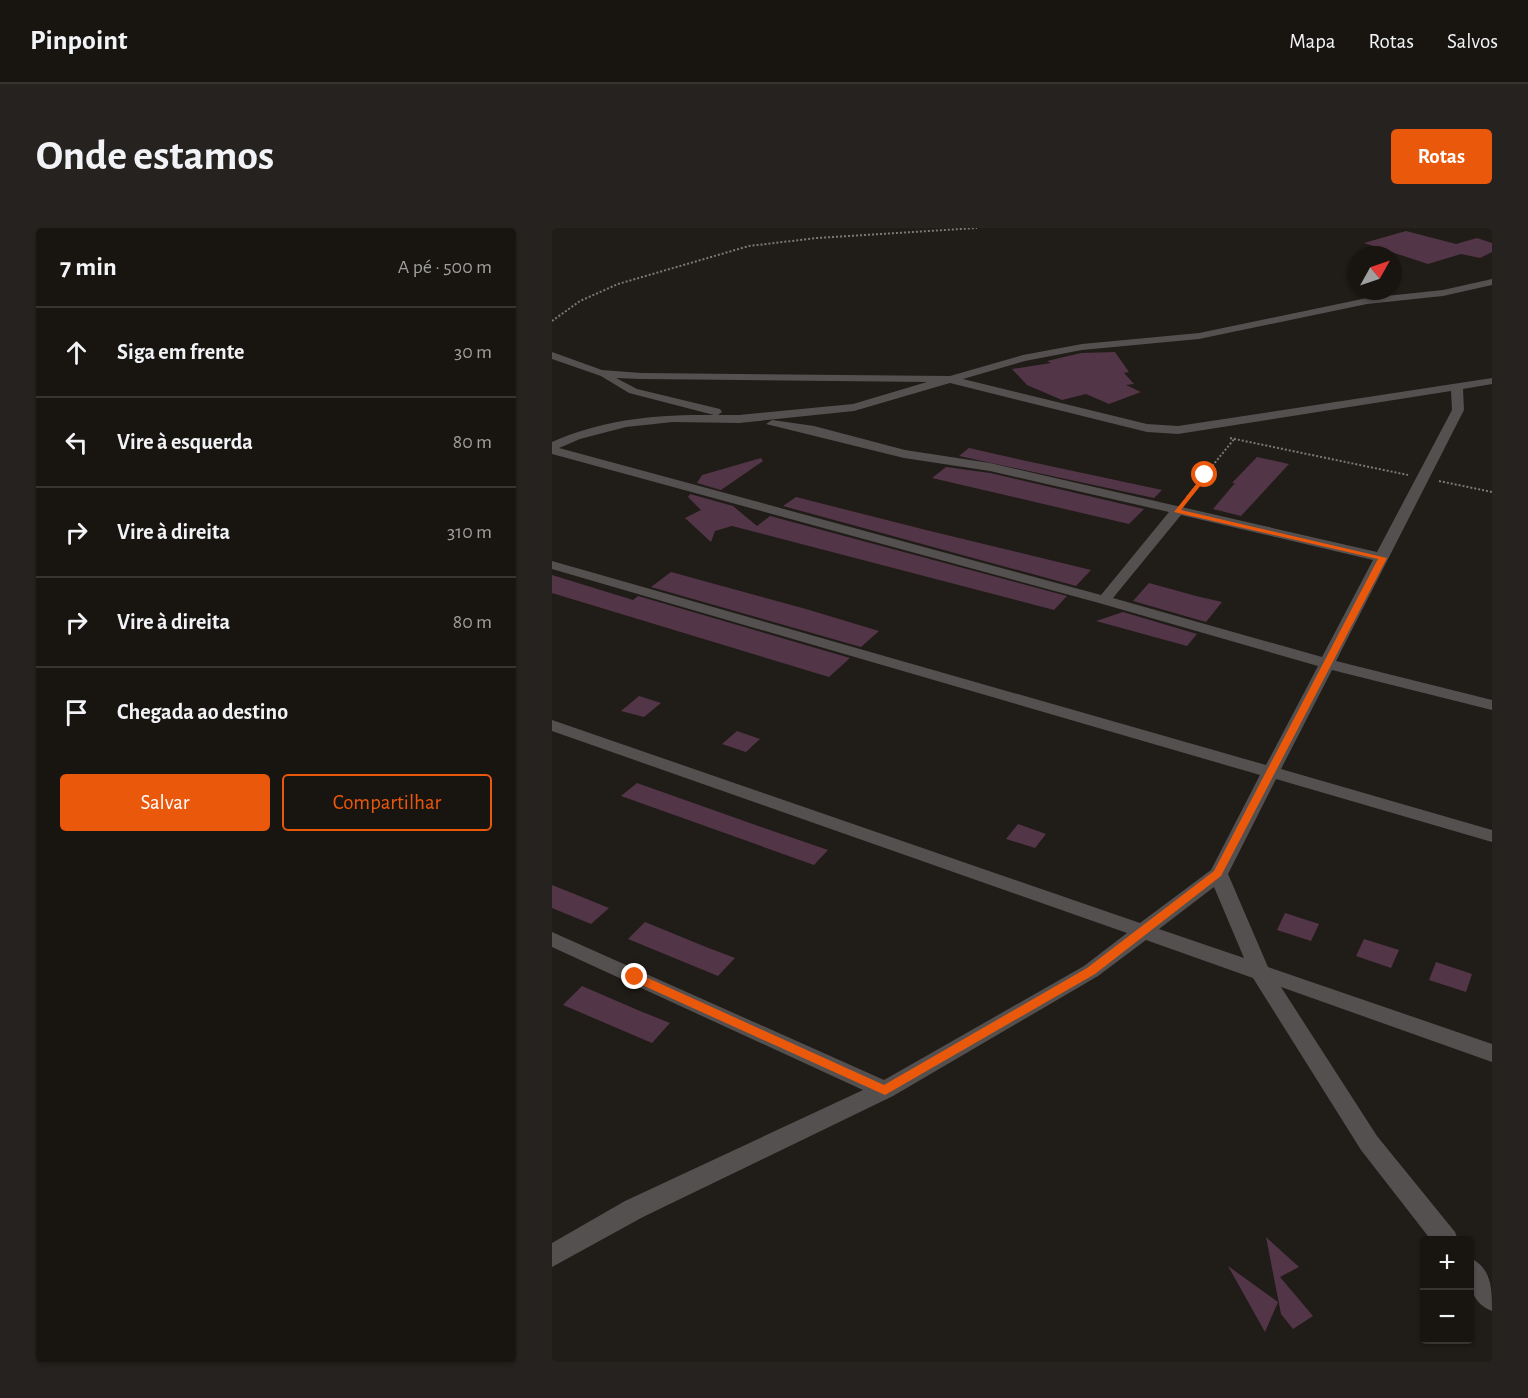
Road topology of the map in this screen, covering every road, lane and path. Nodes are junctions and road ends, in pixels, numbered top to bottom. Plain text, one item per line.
1 (977, 228) edge
2 (1492, 282) edge
3 (552, 321) edge
4 (552, 356) edge
5 (600, 373) junction
6 (949, 379) junction
7 (1492, 381) edge
8 (1457, 386) junction
9 (1251, 418) junction
10 (738, 419) junction
11 (1198, 426) junction
12 (1234, 440) junction
13 (552, 448) edge
14 (1425, 478) junction
15 (1492, 492) edge
16 (1177, 511) junction
17 (1383, 558) junction
18 (552, 565) edge
19 (1104, 600) junction
20 (1328, 664) junction
21 (1492, 705) edge
22 (552, 725) edge
23 (1270, 772) junction
24 (1492, 836) edge
25 (1218, 874) junction
26 (1143, 931) junction
27 (552, 939) edge
28 (1260, 972) junction
29 (1492, 1053) edge
30 (885, 1090) junction
31 (1443, 1236) edge
32 (552, 1256) edge
33 (1474, 1275) edge
34 (1492, 1299) edge

1 - 3 path
2 - 6 street
4 - 5 street
5 - 6 street
5 - 10 street
6 - 10 street
6 - 11 street
7 - 8 street
8 - 9 street
8 - 14 street
9 - 11 street
9 - 12 path
10 - 13 street
10 - 16 street
11 - 12 path
12 - 14 path
12 - 16 path
13 - 19 street
14 - 15 path
14 - 17 street
16 - 17 street
16 - 19 street
17 - 20 street
18 - 23 street
19 - 20 street
20 - 21 street
20 - 23 street
22 - 26 street
23 - 24 street
23 - 25 street
25 - 26 street
25 - 28 street
26 - 28 street
26 - 30 street
27 - 30 street
28 - 29 street
28 - 31 street
30 - 32 street
33 - 34 street

